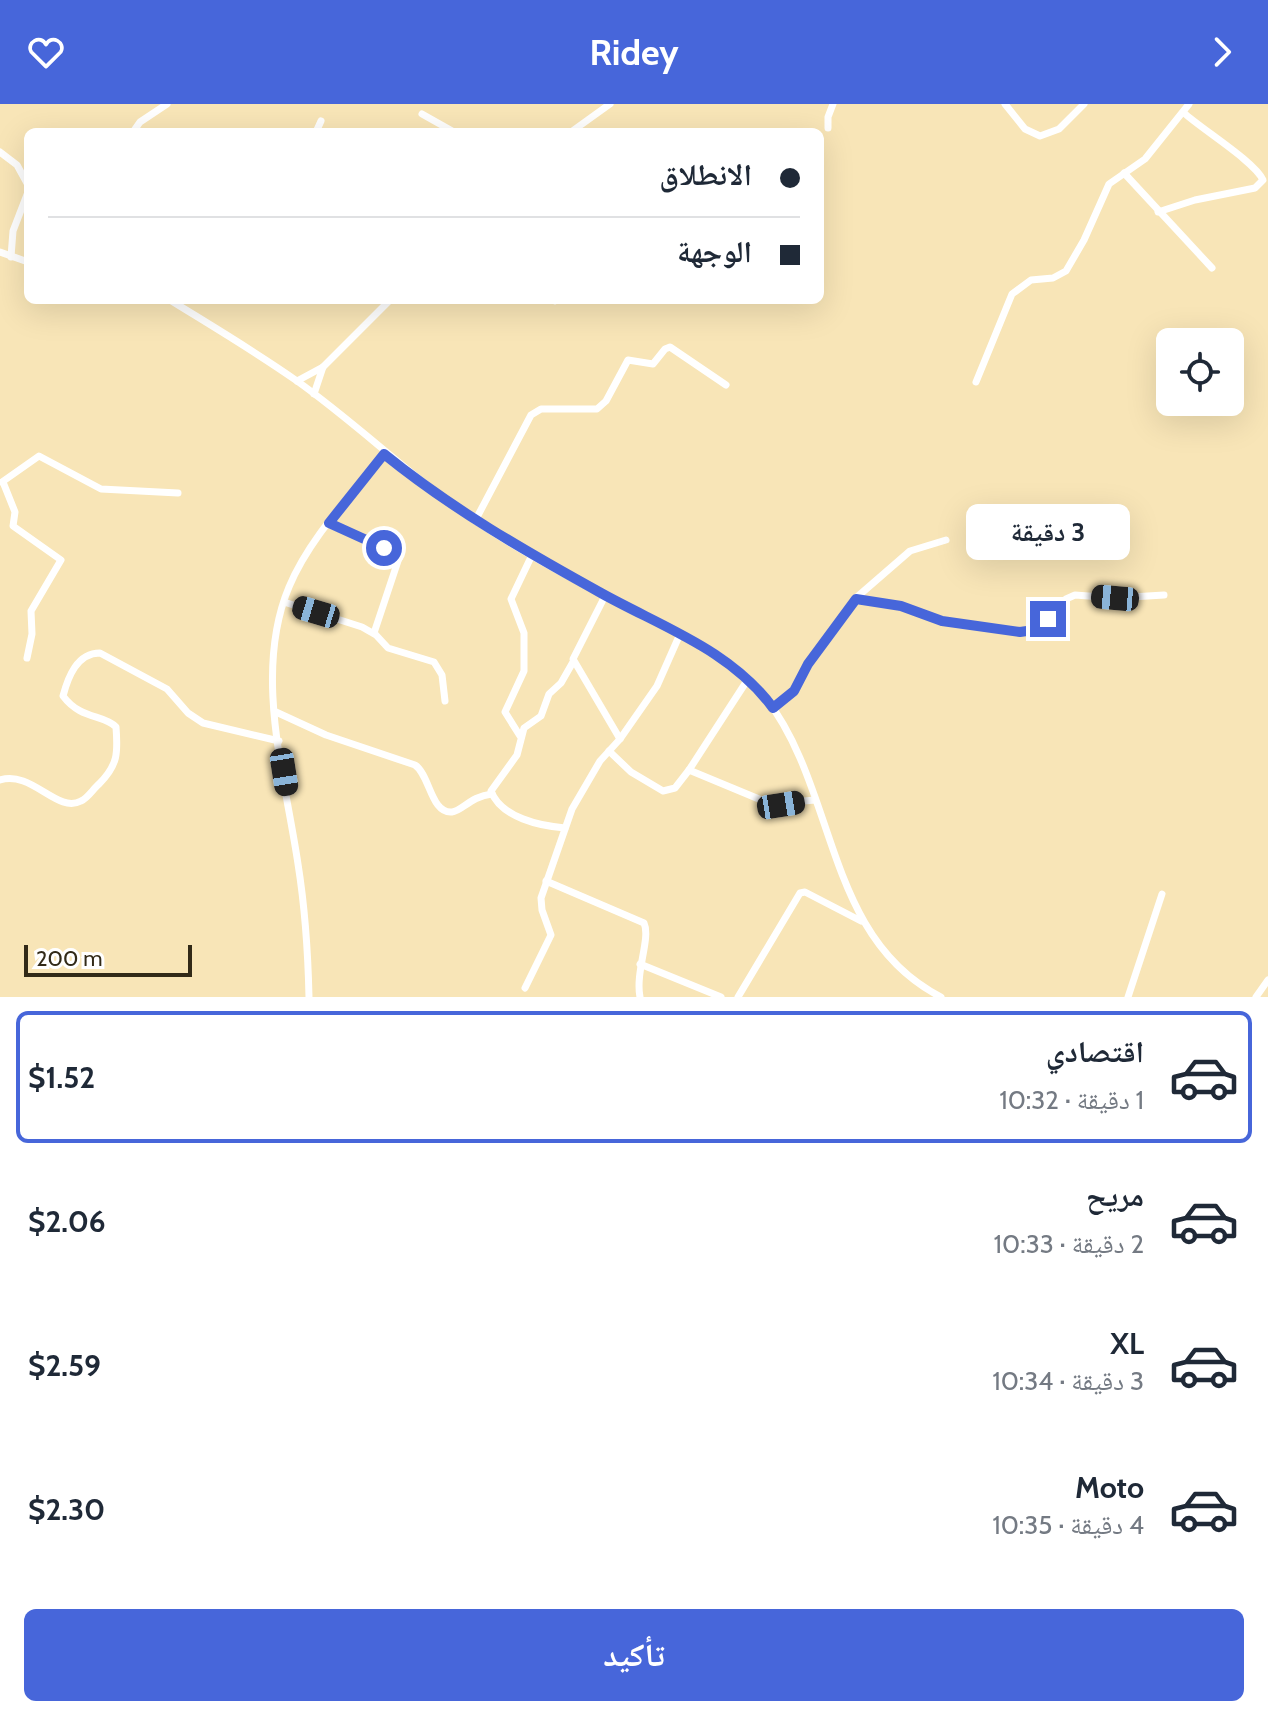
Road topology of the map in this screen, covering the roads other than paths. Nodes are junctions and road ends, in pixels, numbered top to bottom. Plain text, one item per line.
1 (167, 104) edge
2 (610, 104) edge
3 (833, 104) edge
4 (1005, 104) edge
5 (1084, 104) edge
6 (1186, 107) edge
7 (422, 114) dead end
8 (321, 121) dead end
9 (136, 128) edge
10 (318, 128) edge
11 (447, 128) edge
12 (577, 128) edge
13 (828, 128) dead end
14 (0, 152) edge
15 (1124, 173) junction
16 (24, 178) edge
17 (24, 202) edge
18 (1158, 212) junction
19 (0, 252) edge
20 (11, 257) junction
21 (0, 260) edge
22 (24, 261) edge
23 (1212, 268) dead end
24 (176, 304) edge
25 (386, 304) edge
26 (323, 367) junction
27 (297, 381) junction
28 (976, 382) dead end
29 (726, 385) dead end
30 (314, 394) junction
31 (384, 454) junction
32 (2, 482) edge
33 (178, 493) dead end
34 (475, 521) junction
35 (329, 523) junction
36 (946, 540) dead end
37 (532, 555) junction
38 (1164, 595) dead end
39 (605, 596) junction
40 (856, 599) junction
41 (284, 602) junction
42 (374, 633) junction
43 (680, 634) junction
44 (27, 658) dead end
45 (573, 662) junction
46 (748, 679) junction
47 (445, 701) dead end
48 (773, 708) junction
49 (276, 712) junction
50 (520, 736) junction
51 (620, 739) junction
52 (279, 741) junction
53 (609, 751) junction
54 (689, 770) junction
55 (0, 780) edge
56 (492, 794) junction
57 (815, 800) junction
58 (565, 828) junction
59 (546, 881) junction
60 (1162, 894) dead end
61 (861, 921) junction
62 (640, 964) junction
63 (1268, 980) edge
64 (525, 988) dead end
65 (309, 997) edge
66 (640, 997) edge
67 (721, 997) edge
68 (738, 997) edge
69 (941, 997) edge
70 (1128, 997) edge
71 (1256, 997) edge

1 - 9 street
2 - 12 street
3 - 13 street
4 - 5 street
6 - 15 street
6 - 18 street
7 - 11 street
8 - 10 street
14 - 16 street
15 - 18 street
15 - 28 street
17 - 20 street
18 - 23 street
19 - 20 street
20 - 21 street
20 - 22 street
24 - 27 street
25 - 26 street
26 - 27 street
26 - 30 street
27 - 30 street
29 - 34 street
30 - 31 street
31 - 34 street
31 - 35 street
32 - 33 street
32 - 44 street
34 - 37 street
35 - 41 street
35 - 42 street
36 - 40 street
37 - 39 street
37 - 50 street
38 - 40 street
39 - 43 street
39 - 45 street
40 - 48 street
41 - 42 street
41 - 49 street
42 - 47 street
43 - 46 street
43 - 51 street
45 - 50 street
45 - 51 street
46 - 48 street
46 - 54 street
48 - 57 street
49 - 52 street
49 - 56 street
50 - 56 street
51 - 53 street
52 - 55 street
52 - 65 street
53 - 54 street
53 - 58 street
54 - 57 street
56 - 58 street
57 - 61 street
58 - 59 street
59 - 62 street
59 - 64 street
60 - 70 street
61 - 68 street
61 - 69 street
62 - 66 street
62 - 67 street
63 - 71 street

